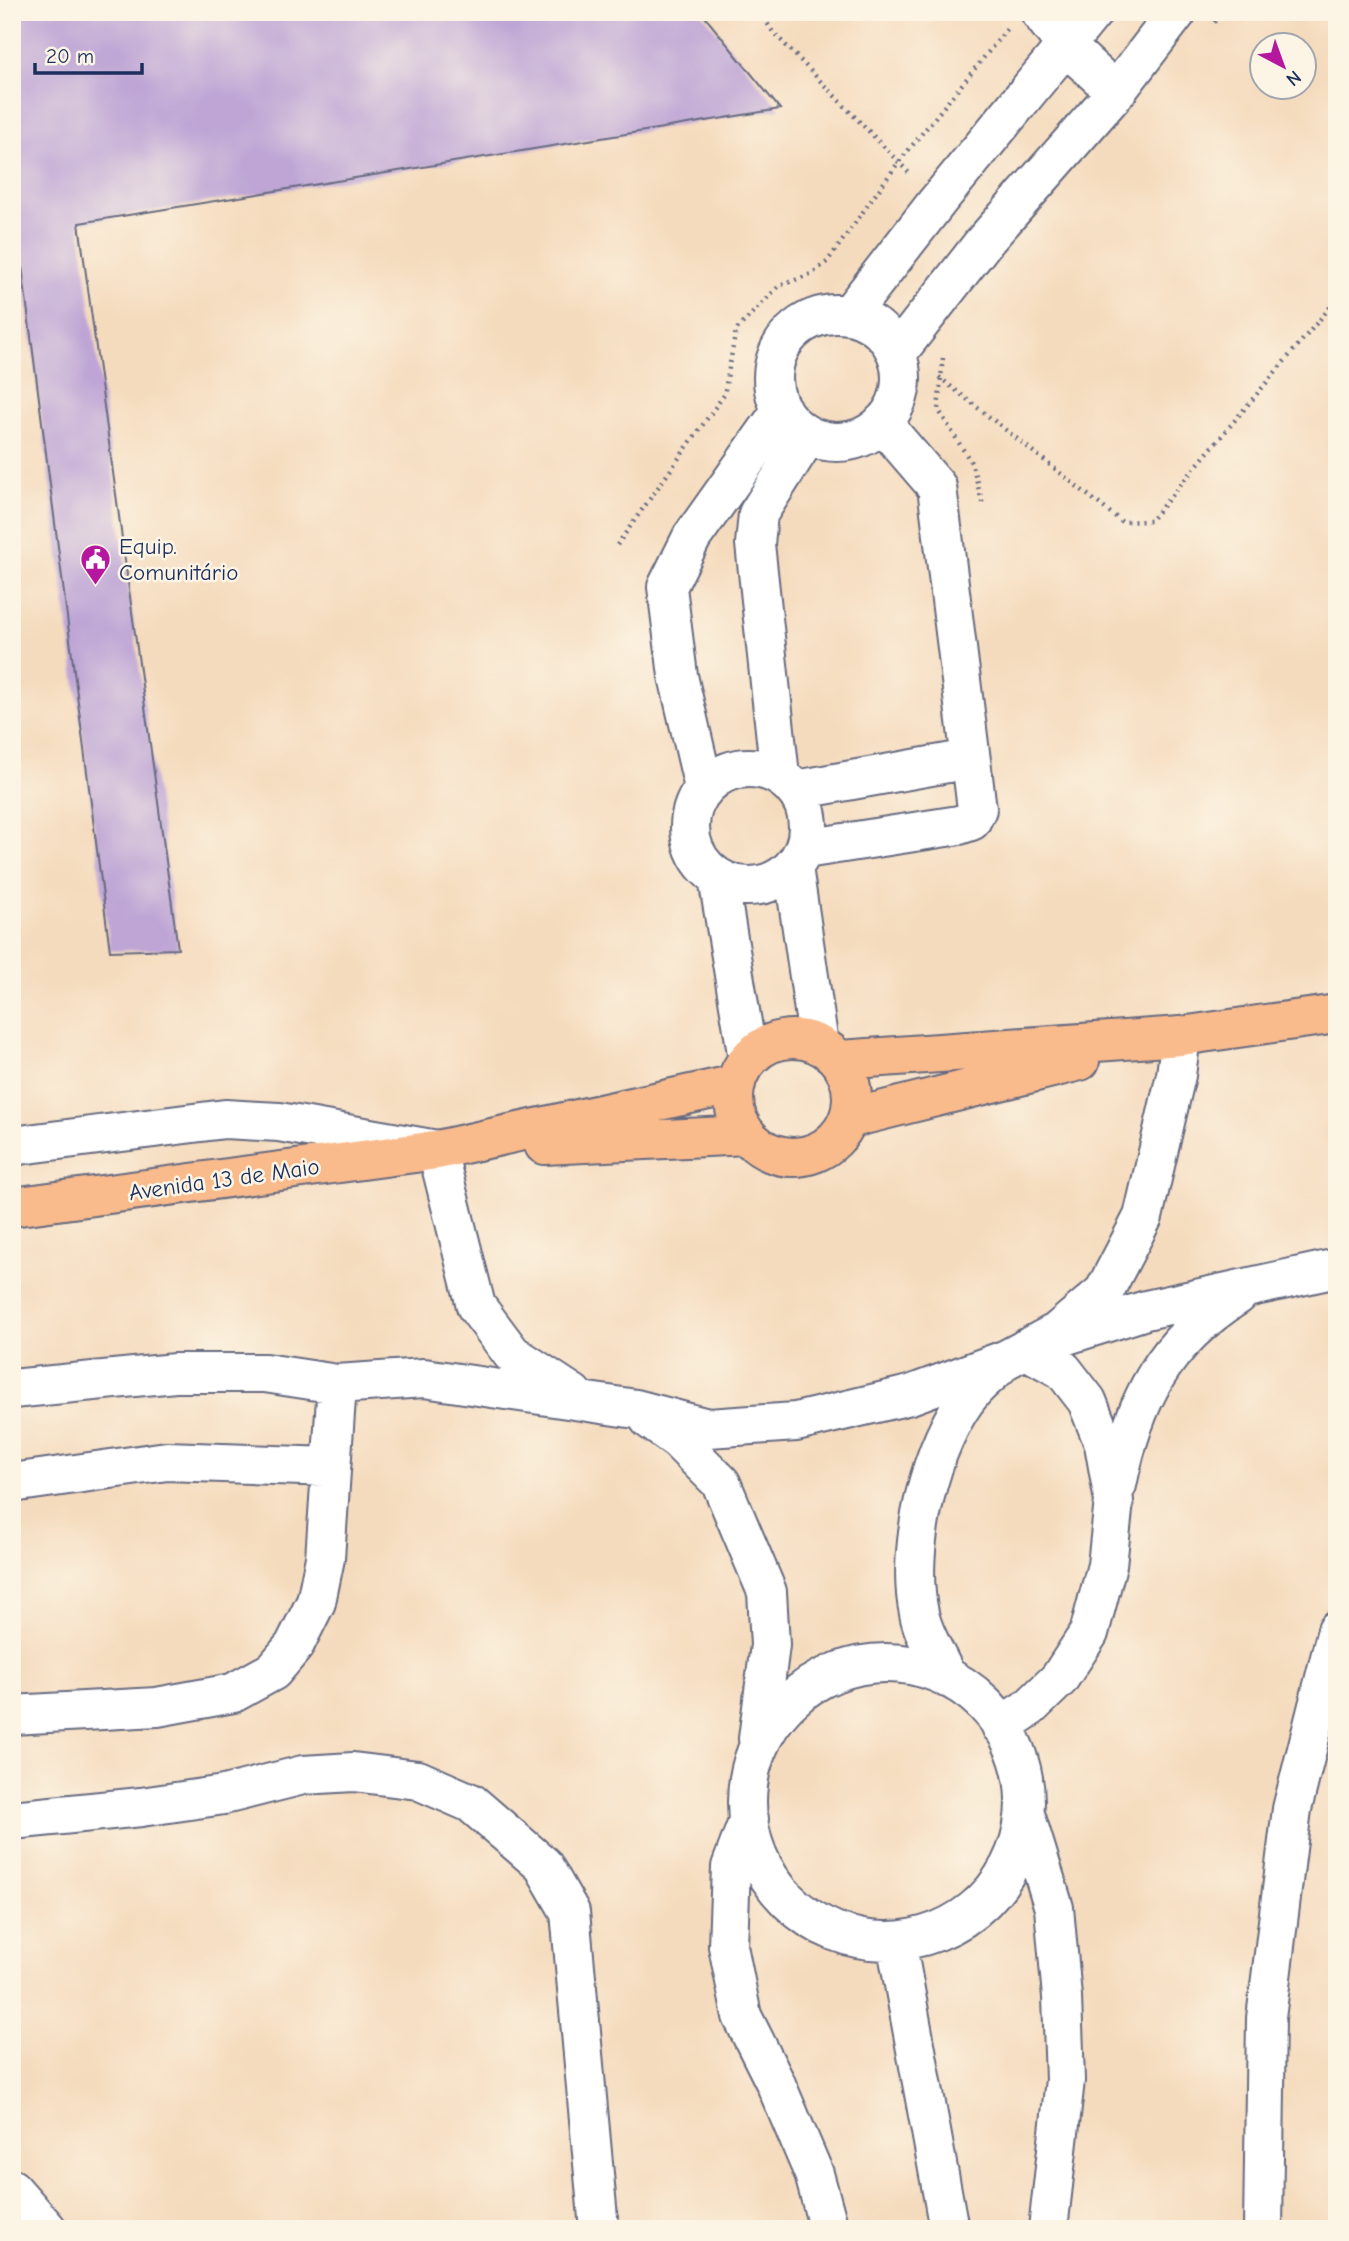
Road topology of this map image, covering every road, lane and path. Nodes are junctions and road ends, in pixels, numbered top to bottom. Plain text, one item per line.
1 (760, 12) edge
2 (1093, 12) edge
3 (1177, 12) edge
4 (1223, 12) edge
5 (1026, 18) edge
6 (1214, 23) dead end
7 (1066, 46) junction
8 (1116, 92) junction
9 (898, 163) junction
10 (936, 202) junction
11 (1337, 299) edge
12 (849, 315) junction
13 (949, 347) dead end
14 (897, 354) junction
15 (940, 377) junction
16 (795, 423) junction
17 (882, 423) junction
18 (983, 505) dead end
19 (617, 545) dead end
20 (970, 759) junction
21 (788, 783) junction
22 (704, 788) junction
23 (799, 858) junction
24 (718, 878) junction
25 (1337, 1014) edge
26 (1181, 1036) junction
27 (830, 1053) junction
28 (742, 1071) junction
29 (848, 1119) junction
30 (747, 1135) junction
31 (12, 1146) edge
32 (437, 1150) junction
33 (12, 1207) edge
34 (1337, 1268) edge
35 (1251, 1287) junction
36 (1007, 1359) junction
37 (337, 1384) junction
38 (12, 1389) edge
39 (588, 1403) junction
40 (636, 1409) junction
41 (331, 1467) junction
42 (12, 1483) edge
43 (1114, 1501) junction
44 (1337, 1630) edge
45 (947, 1678) junction
46 (12, 1715) edge
47 (1002, 1726) junction
48 (757, 1747) junction
49 (1025, 1812) junction
50 (749, 1819) junction
51 (12, 1820) edge
52 (896, 1941) junction
53 (12, 2189) edge
54 (47, 2229) edge
55 (600, 2229) edge
56 (829, 2229) edge
57 (949, 2229) edge
58 (1048, 2229) edge
59 (1263, 2229) edge

1 - 9 path
2 - 7 street
3 - 8 street
4 - 6 path
5 - 7 street
5 - 9 path
7 - 8 street
7 - 10 street
8 - 14 street
9 - 10 path
9 - 19 path
10 - 12 street
11 - 15 path
12 - 14 street
12 - 16 street
13 - 15 path
14 - 17 street
15 - 18 path
16 - 17 street
16 - 21 street
16 - 22 street
17 - 20 street
20 - 21 street
20 - 23 street
21 - 22 street
21 - 23 street
22 - 24 street
23 - 24 street
23 - 27 street
24 - 28 street
25 - 26 main road
26 - 27 main road
26 - 29 main road
26 - 36 street
27 - 28 main road
27 - 29 main road
28 - 30 main road
28 - 32 main road
29 - 30 main road
30 - 32 main road
31 - 32 street
32 - 33 main road, Avenida 13 de Maio
32 - 39 street
34 - 35 street
35 - 43 street
35 - 43 street
36 - 40 street
36 - 45 street
37 - 38 street
37 - 39 street
37 - 41 street
39 - 40 street
40 - 48 street
41 - 42 street
41 - 46 street
43 - 47 street
44 - 59 street
45 - 47 street
45 - 48 street
47 - 49 street
48 - 50 street
49 - 52 street
49 - 58 street
50 - 52 street
50 - 56 street
51 - 55 street
52 - 57 street
53 - 54 street

